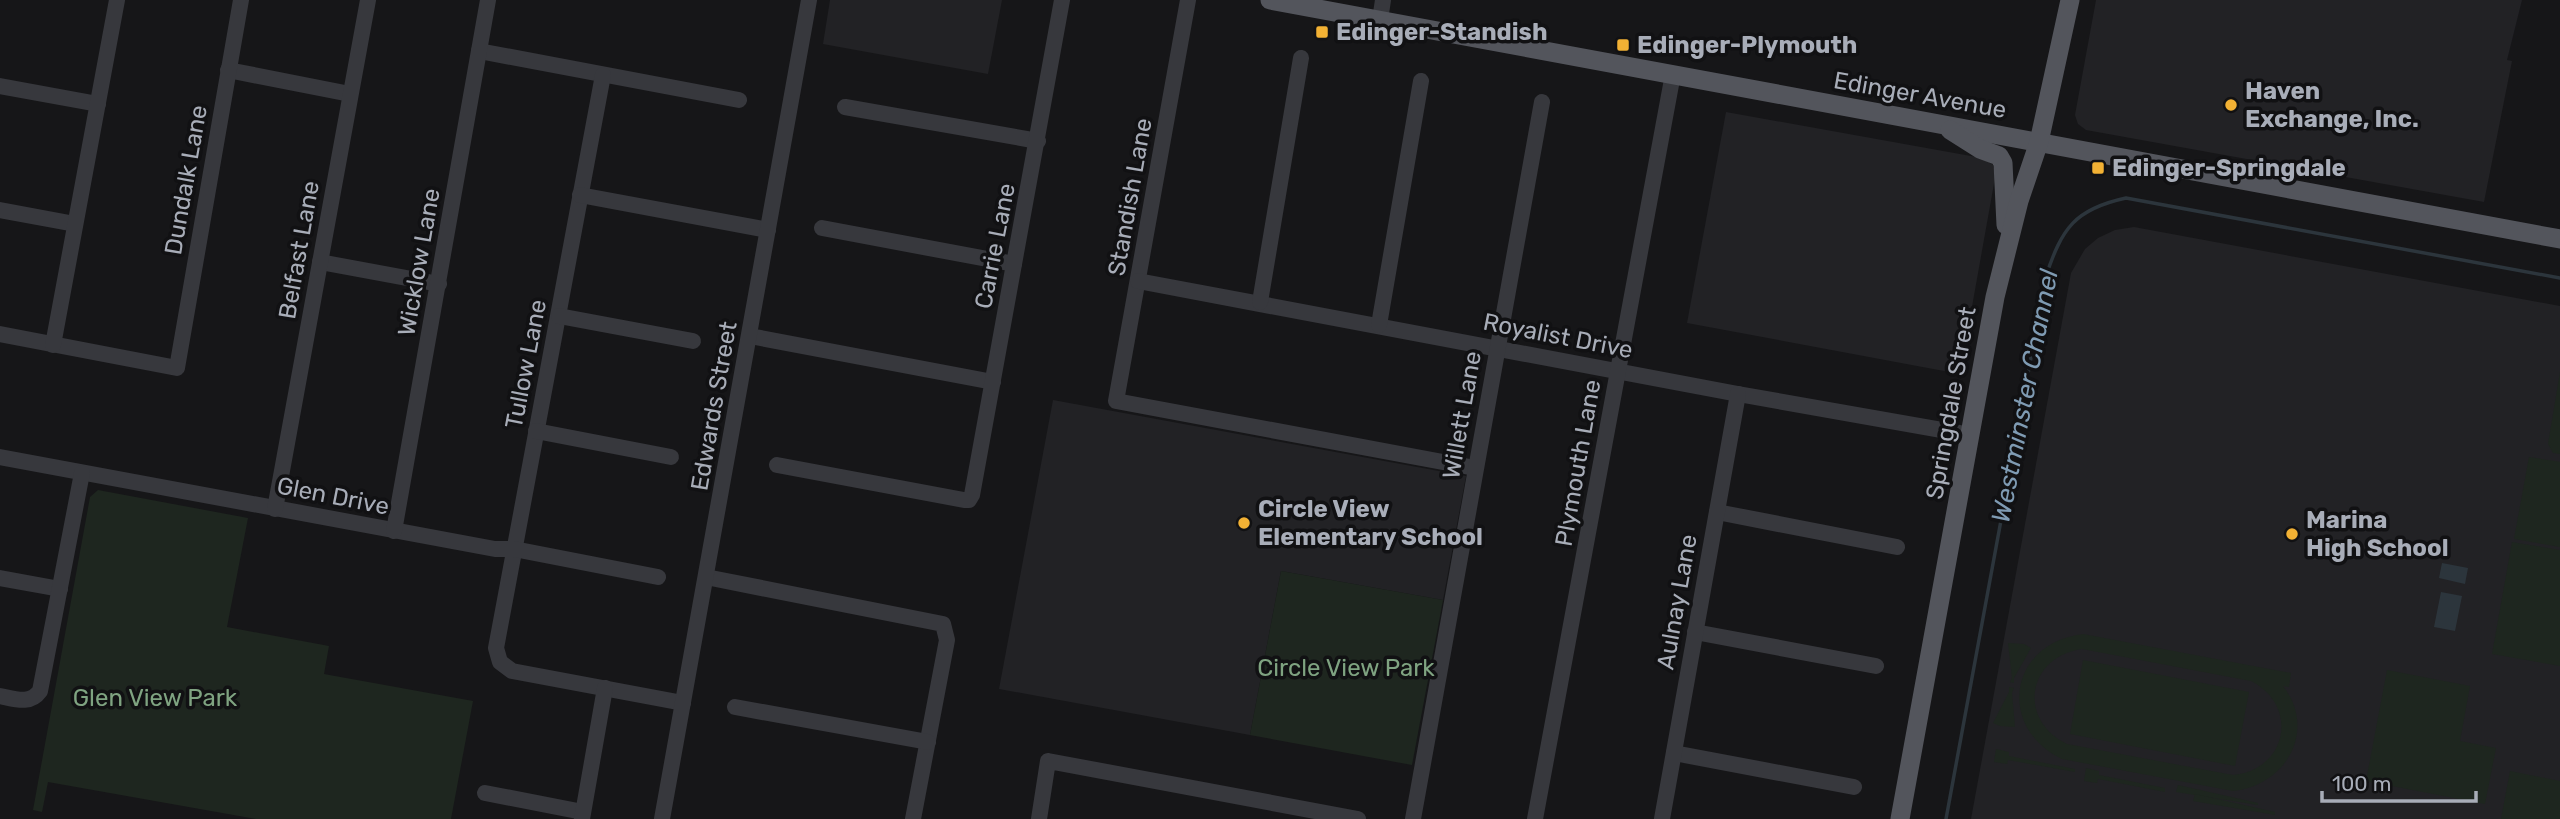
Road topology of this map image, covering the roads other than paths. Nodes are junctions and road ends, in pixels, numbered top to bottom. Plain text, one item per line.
1 (117, 0) edge
2 (241, 0) edge
3 (368, 0) edge
4 (488, 0) edge
5 (809, 0) edge
6 (1062, 0) edge
7 (1188, 0) edge
8 (1270, 0) edge
9 (1383, 0) edge
10 (2070, 0) edge
11 (1380, 20) junction
12 (479, 51) junction
13 (1301, 58) dead end
14 (229, 70) junction
15 (1673, 74) junction
16 (603, 75) junction
17 (1421, 81) dead end
18 (0, 86) edge
19 (350, 94) junction
20 (739, 100) dead end
21 (1542, 102) dead end
22 (98, 104) junction
23 (845, 107) dead end
24 (1940, 124) junction
25 (1038, 141) junction
26 (2039, 142) junction
27 (580, 195) junction
28 (0, 210) edge
29 (75, 224) junction
30 (822, 228) dead end
31 (768, 230) junction
32 (2560, 239) edge
33 (2007, 247) junction
34 (320, 261) junction
35 (1014, 264) junction
36 (1138, 281) junction
37 (439, 284) junction
38 (1260, 302) junction
39 (559, 316) junction
40 (1379, 325) junction
41 (0, 334) edge
42 (750, 336) junction
43 (693, 341) dead end
44 (53, 345) junction
45 (1497, 348) junction
46 (1618, 370) junction
47 (993, 382) junction
48 (1738, 394) junction
49 (536, 431) junction
50 (1970, 435) junction
51 (0, 457) edge
52 (671, 457) dead end
53 (777, 465) dead end
54 (1475, 468) junction
55 (82, 472) junction
56 (275, 509) junction
57 (1717, 512) junction
58 (394, 531) junction
59 (1897, 547) dead end
60 (514, 549) junction
61 (658, 577) dead end
62 (706, 577) junction
63 (0, 578) edge
64 (60, 589) junction
65 (1695, 632) junction
66 (1876, 666) dead end
67 (606, 688) junction
68 (0, 696) edge
69 (683, 703) junction
70 (735, 707) dead end
71 (928, 743) junction
72 (1674, 753) junction
73 (1854, 787) dead end
74 (485, 793) dead end
75 (582, 815) edge
76 (662, 819) edge
77 (913, 819) edge
78 (1038, 819) edge
79 (1358, 819) edge
80 (1412, 819) edge
81 (1535, 819) edge
82 (1662, 819) edge
83 (1900, 819) edge

1 - 22 street
2 - 14 street, Dundalk Lane
3 - 19 street, Belfast Lane
4 - 12 street, Wicklow Lane
5 - 31 street, Edwards Street
6 - 25 street, Carrie Lane
7 - 36 street, Standish Lane
8 - 11 main road, Edinger Avenue
9 - 11 street
10 - 26 main road, Springdale Street
11 - 15 main road, Edinger Avenue
12 - 16 street
12 - 37 street, Wicklow Lane
13 - 38 street
14 - 19 street
14 - 44 street, Dundalk Lane
15 - 24 main road, Edinger Avenue
15 - 46 street, Plymouth Lane
16 - 20 street
16 - 27 street, Tullow Lane
17 - 40 street
18 - 22 street
19 - 34 street, Belfast Lane
21 - 45 street, Willett Lane
22 - 29 street
23 - 25 street
24 - 26 main road, Edinger Avenue
24 - 33 main road
25 - 35 street, Carrie Lane
26 - 32 main road, Edinger Avenue
26 - 33 main road, Springdale Street
27 - 31 street
27 - 39 street, Tullow Lane
28 - 29 street
29 - 44 street
30 - 35 street
31 - 42 street, Edwards Street
33 - 50 main road, Springdale Street
34 - 37 street
34 - 56 street, Belfast Lane
35 - 47 street, Carrie Lane
36 - 38 street, Royalist Drive
36 - 54 street, Standish Lane
37 - 58 street, Wicklow Lane
38 - 40 street, Royalist Drive
39 - 43 street
39 - 49 street, Tullow Lane
40 - 45 street, Royalist Drive
41 - 44 street
42 - 47 street
42 - 62 street, Edwards Street
45 - 46 street, Royalist Drive
45 - 54 street, Willett Lane
46 - 48 street, Royalist Drive
46 - 81 street, Plymouth Lane
47 - 53 street, Carrie Lane
48 - 50 street, Royalist Drive
48 - 57 street, Aulnay Lane
49 - 52 street
49 - 60 street, Tullow Lane
50 - 83 main road, Springdale Street
51 - 55 street, Glen Drive
54 - 80 street, Willett Lane
55 - 56 street, Glen Drive
55 - 64 street
56 - 58 street, Glen Drive
57 - 59 street
57 - 65 street, Aulnay Lane
58 - 60 street, Glen Drive
60 - 61 street, Glen Drive
60 - 67 street, Tullow Lane
62 - 69 street, Edwards Street
62 - 71 street
63 - 64 street
64 - 68 street
65 - 66 street
65 - 72 street, Aulnay Lane
67 - 69 street
67 - 75 street
69 - 76 street, Edwards Street
70 - 71 street
71 - 77 street
72 - 73 street
72 - 82 street, Aulnay Lane
74 - 75 street
78 - 79 street

